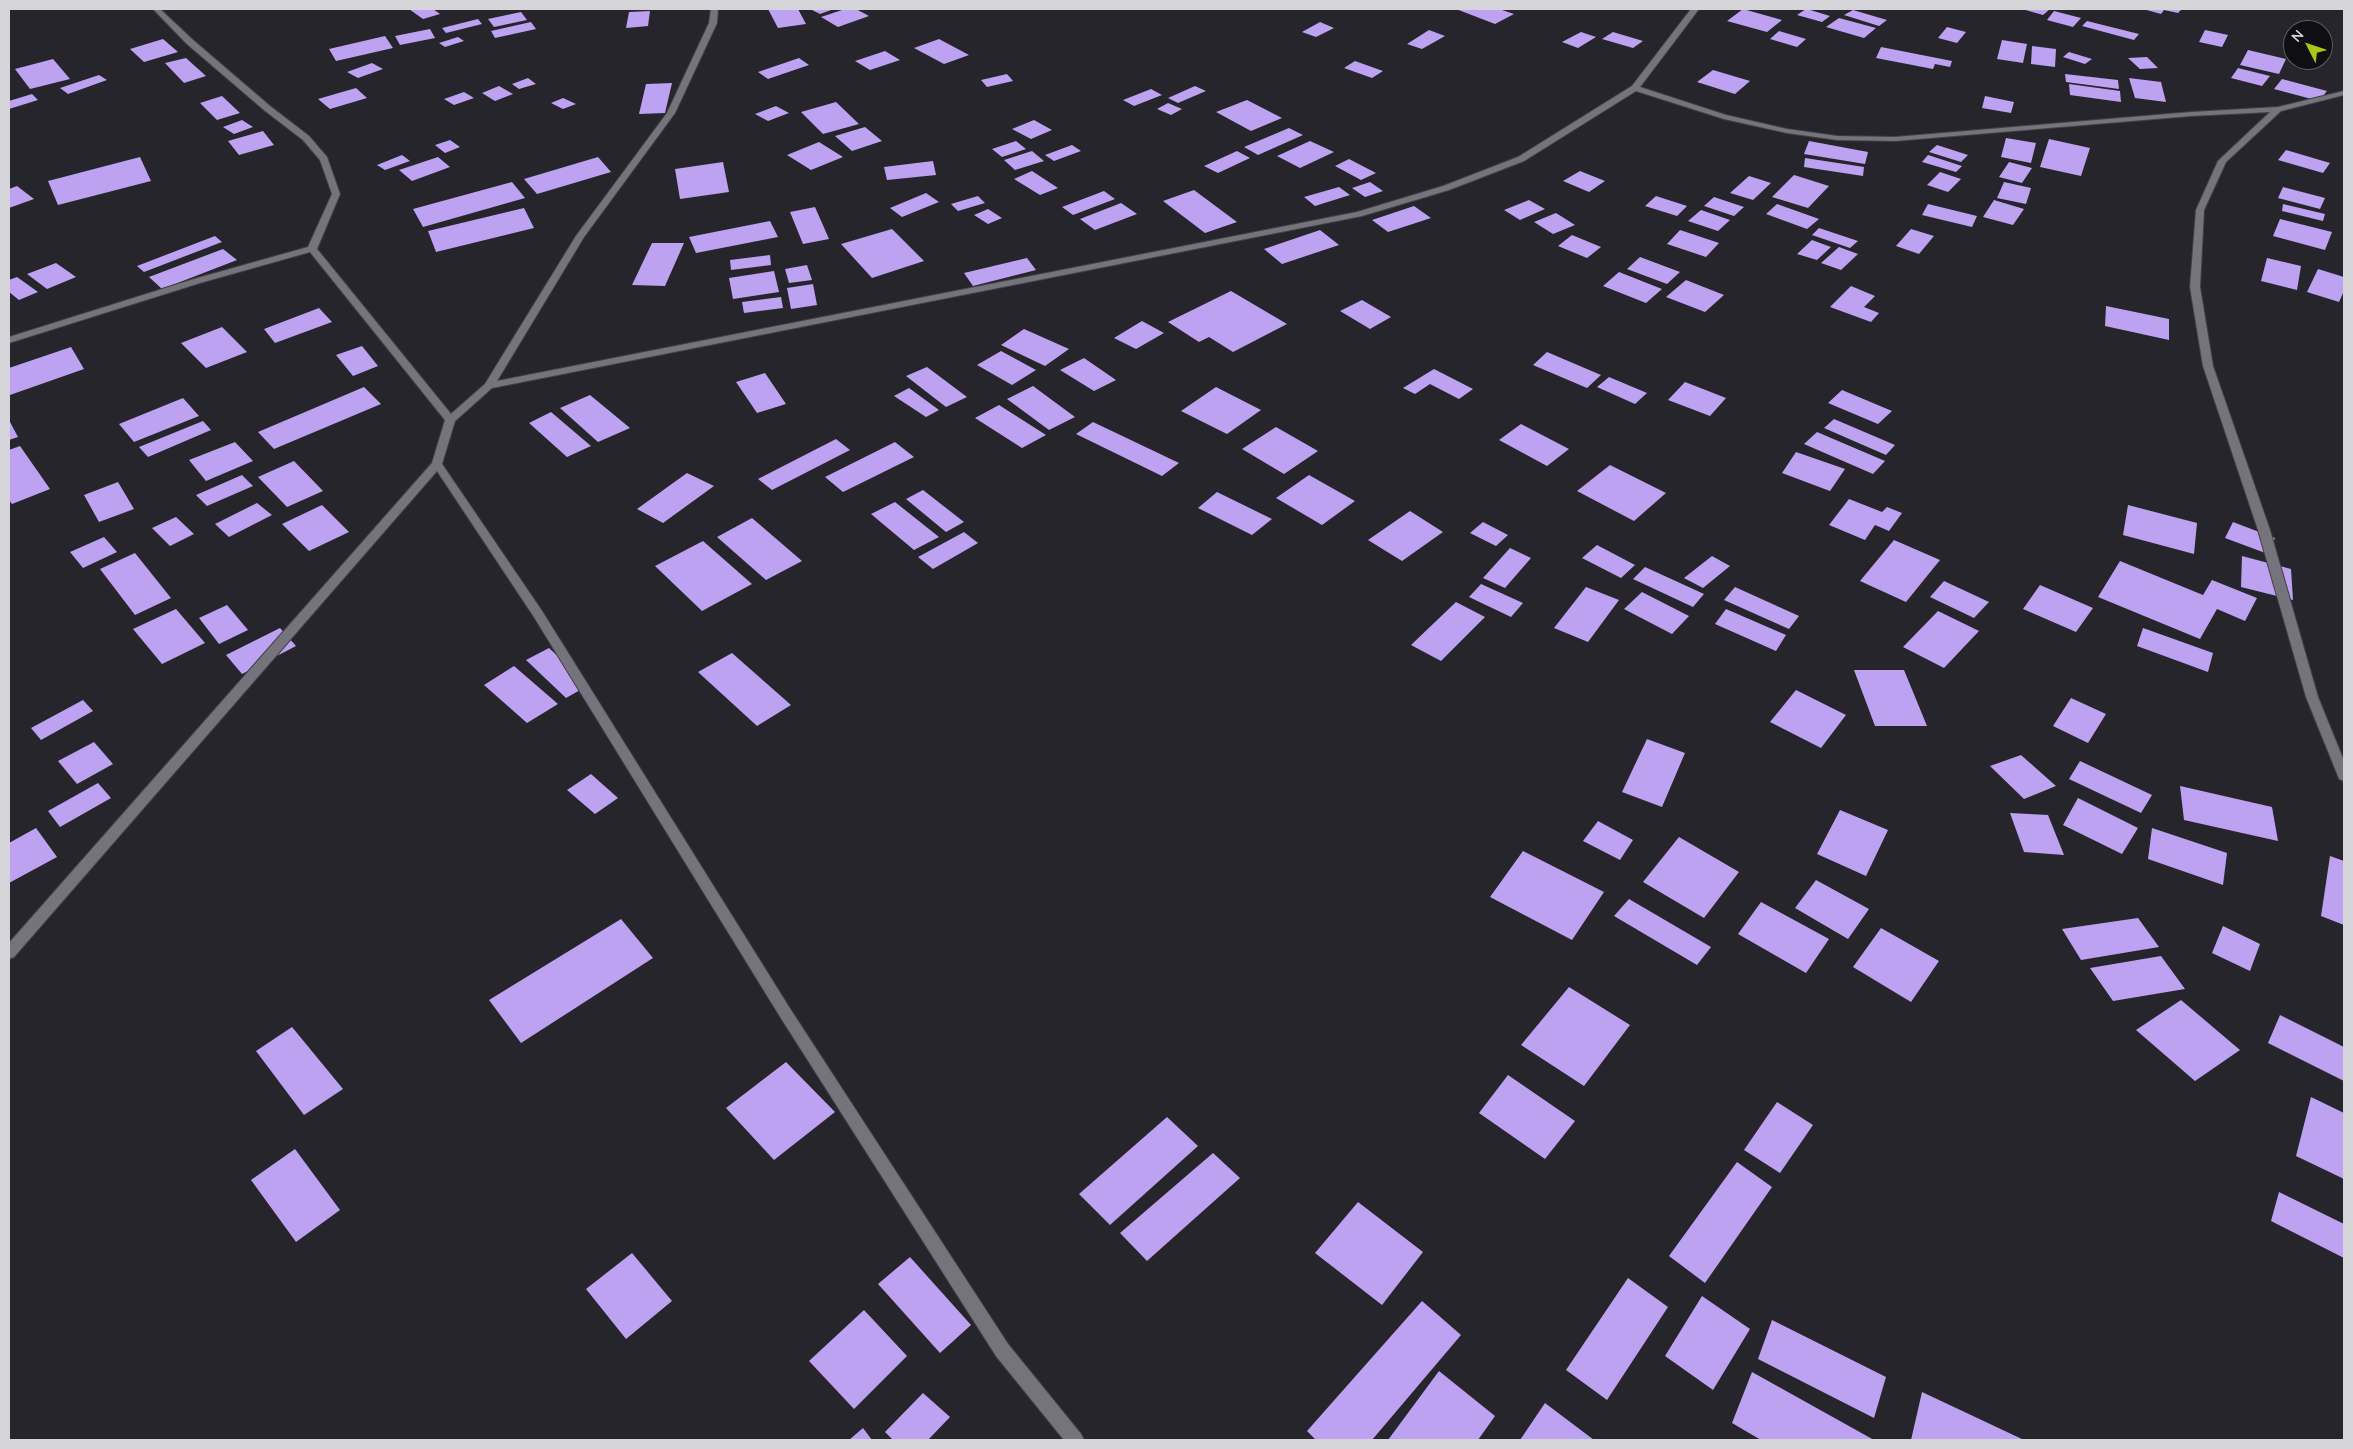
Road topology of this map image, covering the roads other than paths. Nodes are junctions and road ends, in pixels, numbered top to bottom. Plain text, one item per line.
1 (156, 9) edge
2 (714, 9) edge
3 (1696, 9) edge
4 (1635, 88) junction
5 (2344, 93) edge
6 (2278, 109) junction
7 (312, 249) junction
8 (9, 340) edge
9 (489, 386) junction
10 (450, 420) junction
11 (437, 464) junction
12 (2344, 776) edge
13 (9, 953) edge
14 (1074, 1440) edge

1 - 7 street
2 - 9 street
3 - 4 street
4 - 6 street
4 - 9 street
5 - 6 street
6 - 12 street
7 - 8 street
7 - 10 street
9 - 10 street
10 - 11 street
11 - 13 street
11 - 14 street

